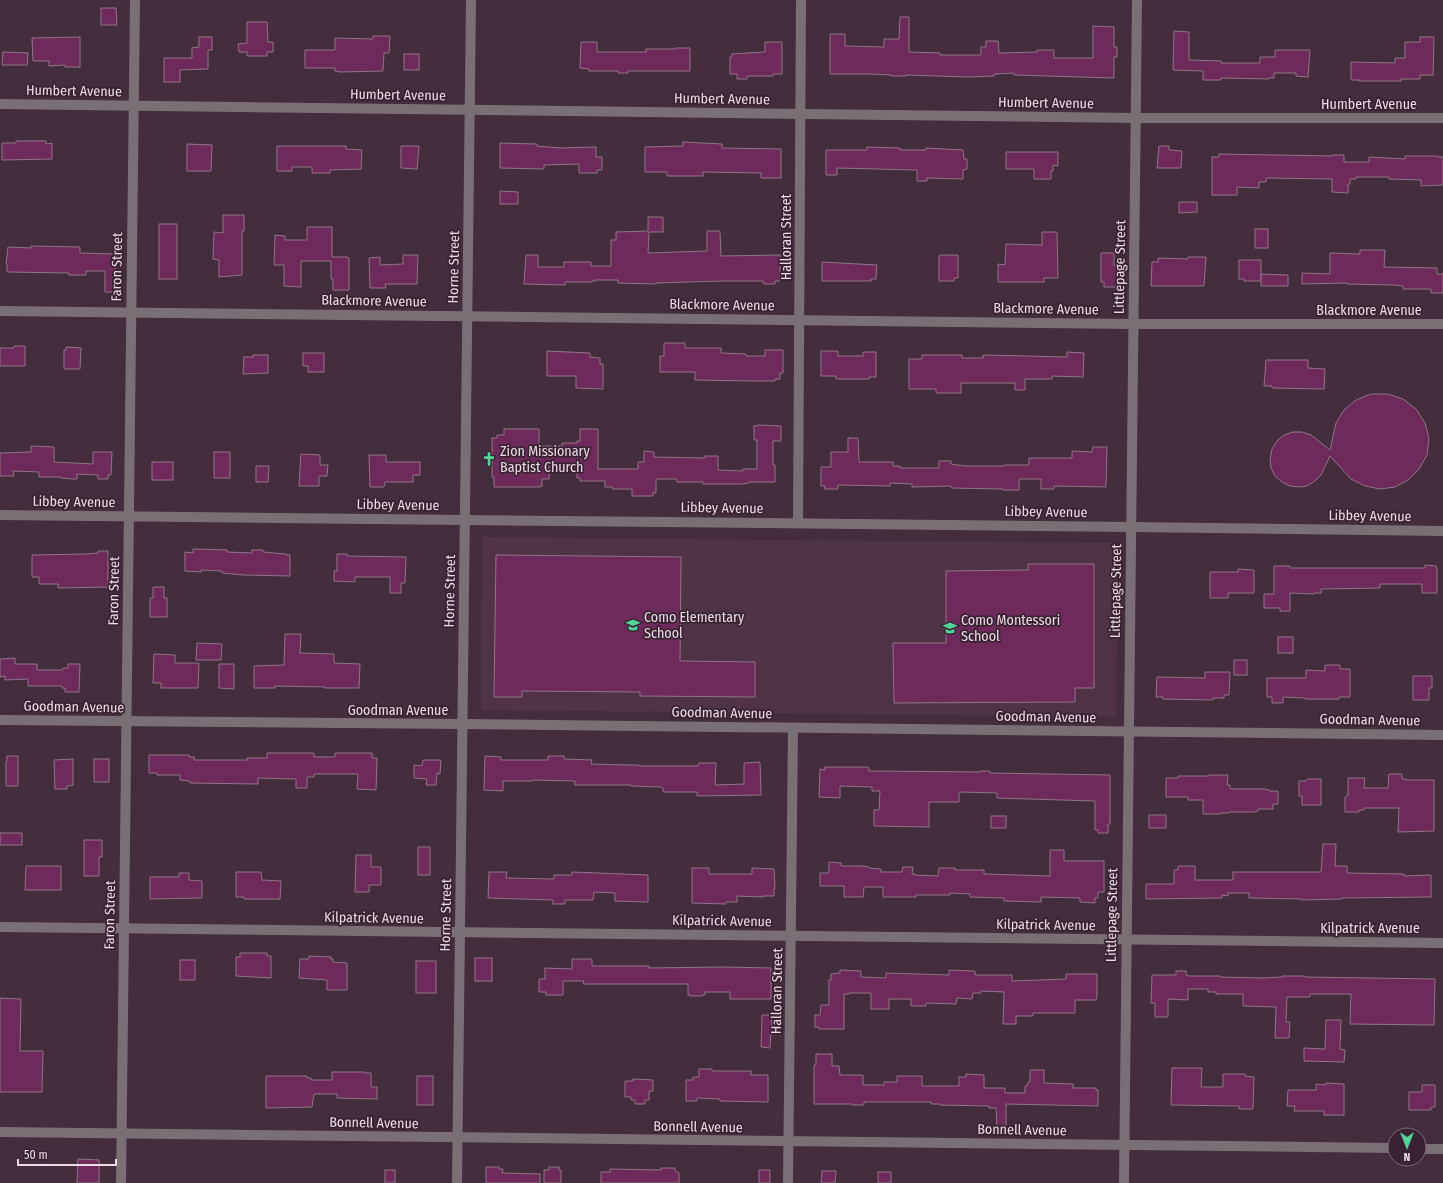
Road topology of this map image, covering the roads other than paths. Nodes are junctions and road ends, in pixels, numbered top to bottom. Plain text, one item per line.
1 (135, 0) edge
2 (470, 0) edge
3 (801, 0) edge
4 (1137, 0) edge
5 (0, 104) edge
6 (133, 106) junction
7 (469, 110) junction
8 (801, 114) junction
9 (1136, 118) junction
10 (1443, 118) edge
11 (0, 311) edge
12 (131, 312) junction
13 (467, 316) junction
14 (799, 320) junction
15 (1134, 324) junction
16 (1443, 324) edge
17 (0, 515) edge
18 (128, 516) junction
19 (465, 520) junction
20 (798, 523) junction
21 (1131, 527) junction
22 (1443, 531) edge
23 (0, 720) edge
24 (126, 722) junction
25 (462, 724) junction
26 (793, 728) junction
27 (1128, 732) junction
28 (1443, 735) edge
29 (0, 927) edge
30 (124, 929) junction
31 (460, 933) junction
32 (791, 936) junction
33 (1126, 940) junction
34 (1443, 943) edge
35 (0, 1132) edge
36 (121, 1134) junction
37 (458, 1138) junction
38 (789, 1142) junction
39 (1124, 1146) junction
40 (1387, 1148) edge
41 (1427, 1149) edge
42 (1443, 1149) edge
43 (121, 1183) edge
44 (457, 1183) edge
45 (788, 1183) edge
46 (1124, 1183) edge

1 - 6 street, Faron Street
2 - 7 street, Horne Street
3 - 8 street, Halloran Street
4 - 9 street, Littlepage Street
5 - 6 street, Humbert Avenue
6 - 7 street, Humbert Avenue
6 - 12 street, Faron Street
7 - 8 street, Humbert Avenue
7 - 13 street, Horne Street
8 - 9 street, Humbert Avenue
8 - 14 street, Halloran Street
9 - 10 street, Humbert Avenue
9 - 15 street, Littlepage Street
11 - 12 street, Blackmore Avenue
12 - 13 street, Blackmore Avenue
12 - 18 street, Faron Street
13 - 14 street, Blackmore Avenue
13 - 19 street, Horne Street
14 - 15 street, Blackmore Avenue
14 - 20 street, Halloran Street
15 - 16 street, Blackmore Avenue
15 - 21 street, Littlepage Street
17 - 18 street, Libbey Avenue
18 - 19 street, Libbey Avenue
18 - 24 street, Faron Street
19 - 20 street, Libbey Avenue
19 - 25 street, Horne Street
20 - 21 street, Libbey Avenue
21 - 22 street, Libbey Avenue
21 - 27 street, Littlepage Street
23 - 24 street, Goodman Avenue
24 - 25 street, Goodman Avenue
24 - 30 street, Faron Street
25 - 26 street, Goodman Avenue
25 - 31 street, Horne Street
26 - 27 street, Goodman Avenue
26 - 32 street, Halloran Street
27 - 28 street, Goodman Avenue
27 - 33 street, Littlepage Street
29 - 30 street, Kilpatrick Avenue
30 - 31 street, Kilpatrick Avenue
30 - 36 street, Faron Street
31 - 32 street, Kilpatrick Avenue
31 - 37 street, Horne Street
32 - 33 street, Kilpatrick Avenue
32 - 38 street, Halloran Street
33 - 34 street, Kilpatrick Avenue
33 - 39 street, Littlepage Street
35 - 36 street, Bonnell Avenue
36 - 37 street, Bonnell Avenue
36 - 43 street, Faron Street
37 - 38 street, Bonnell Avenue
37 - 44 street, Horne Street
38 - 39 street, Bonnell Avenue
38 - 45 street, Halloran Street
39 - 40 street, Bonnell Avenue
39 - 46 street, Littlepage Street
41 - 42 street

